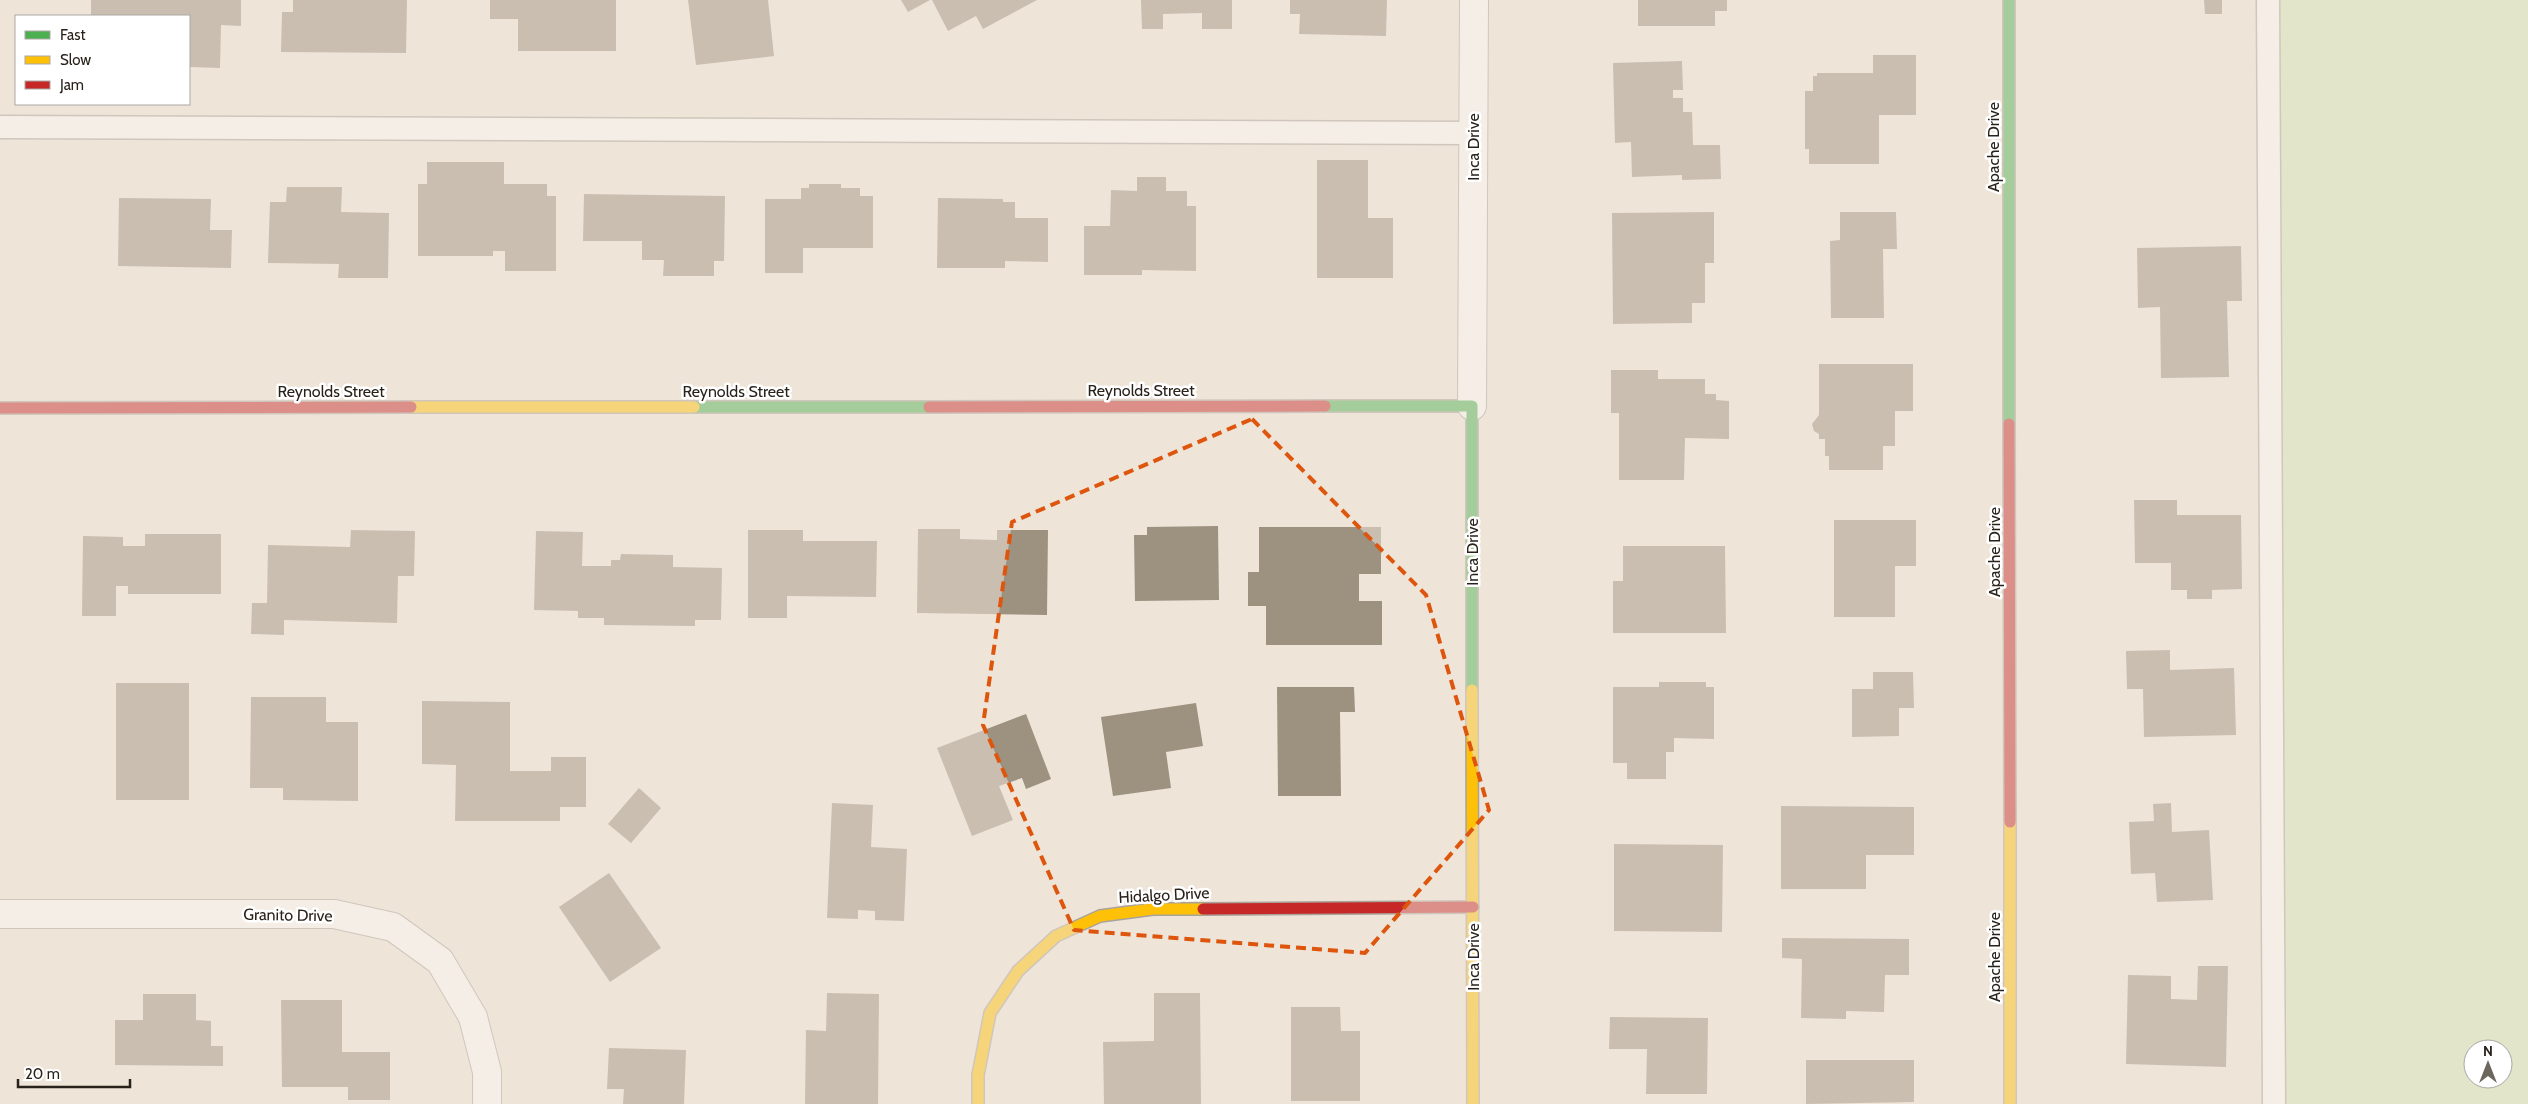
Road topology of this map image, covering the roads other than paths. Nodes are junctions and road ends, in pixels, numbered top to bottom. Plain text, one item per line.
1 (1474, 0) edge
2 (2009, 0) edge
3 (2268, 0) edge
4 (0, 127) edge
5 (1473, 134) junction
6 (1472, 406) junction
7 (0, 408) edge
8 (1473, 907) junction
9 (0, 914) edge
10 (487, 1104) edge
11 (978, 1104) edge
12 (1473, 1104) edge
13 (2010, 1104) edge
14 (2274, 1104) edge

1 - 5 street, Inca Drive
2 - 13 street, Apache Drive
3 - 14 lane
4 - 5 lane
5 - 6 street, Inca Drive
6 - 7 street, Reynolds Street
6 - 8 street, Inca Drive
8 - 11 street, Hidalgo Drive
8 - 12 street, Inca Drive
9 - 10 street, Granito Drive

